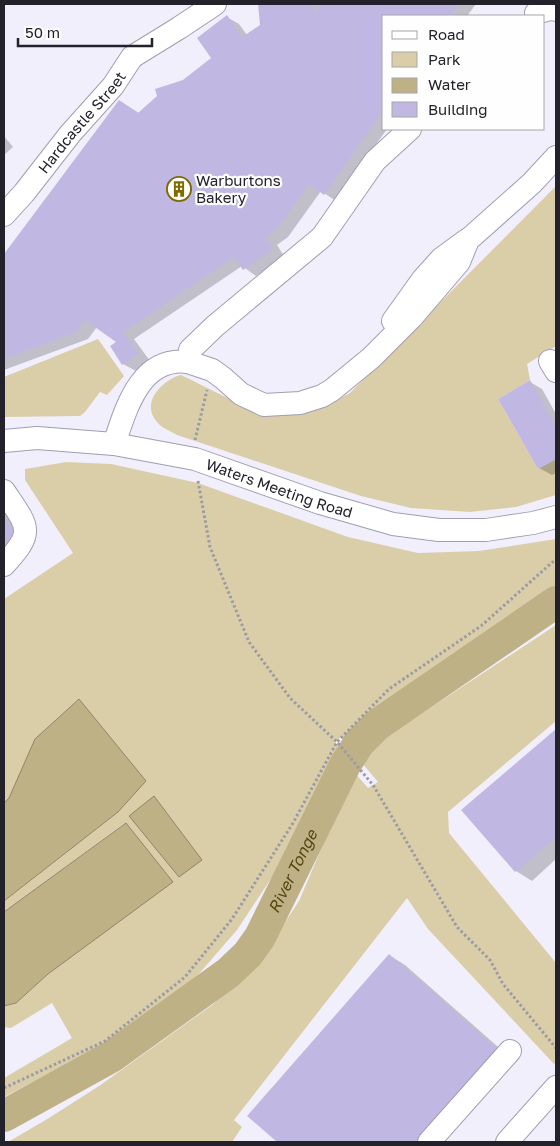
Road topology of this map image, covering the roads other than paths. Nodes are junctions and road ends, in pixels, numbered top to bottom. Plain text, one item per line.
1 (215, 4) edge
2 (409, 130) edge
3 (556, 156) edge
4 (4, 215) edge
5 (188, 362) junction
6 (4, 441) edge
7 (114, 444) junction
8 (4, 491) edge
9 (556, 517) edge
10 (4, 565) edge
11 (510, 1051) dead end
12 (556, 1088) edge
13 (514, 1140) edge
14 (429, 1142) edge

1 - 4 street, Hardcastle Street
2 - 5 street
3 - 5 street
5 - 7 street
6 - 7 street, Waters Meeting Road
7 - 9 street, Waters Meeting Road
8 - 10 street
11 - 14 street
12 - 13 street

